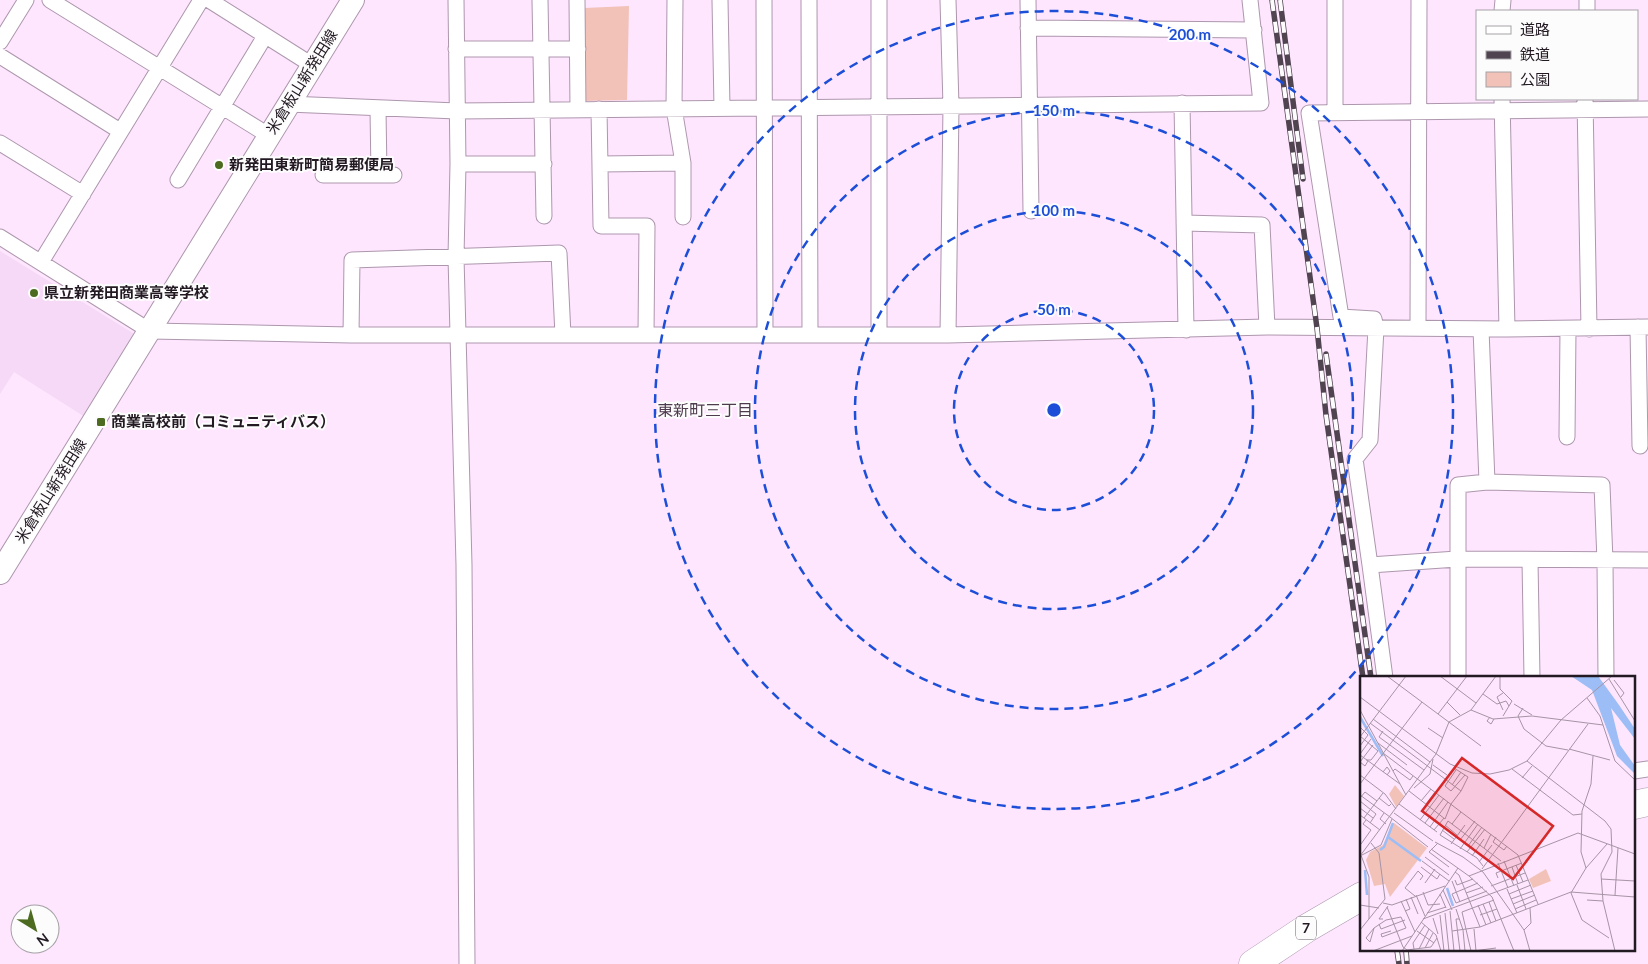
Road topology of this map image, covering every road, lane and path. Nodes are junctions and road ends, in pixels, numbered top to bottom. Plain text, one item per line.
1 (26, 0) edge
2 (50, 0) edge
3 (201, 0) edge
4 (209, 0) edge
5 (353, 0) edge
6 (456, 0) edge
7 (540, 0) edge
8 (577, 0) edge
9 (675, 0) edge
10 (720, 0) edge
11 (764, 0) edge
12 (809, 0) edge
13 (880, 0) edge
14 (948, 0) edge
15 (1028, 0) edge
16 (1250, 0) edge
17 (1335, 0) edge
18 (1420, 0) edge
19 (1028, 28) junction
20 (1254, 30) junction
21 (265, 36) junction
22 (0, 42) edge
23 (456, 49) junction
24 (542, 49) junction
25 (578, 49) junction
26 (0, 56) edge
27 (312, 65) junction
28 (161, 68) junction
29 (1182, 103) junction
30 (288, 104) junction
31 (1585, 104) edge
32 (1028, 105) junction
33 (1502, 105) edge
34 (880, 106) junction
35 (951, 106) junction
36 (223, 107) junction
37 (810, 107) junction
38 (674, 108) junction
39 (722, 108) junction
40 (765, 108) junction
41 (378, 109) junction
42 (599, 109) junction
43 (543, 110) junction
44 (578, 110) junction
45 (1648, 110) edge
46 (457, 111) junction
47 (1419, 112) junction
48 (1335, 113) junction
49 (120, 131) junction
50 (268, 135) junction
51 (0, 143) edge
52 (683, 163) junction
53 (458, 164) junction
54 (544, 164) junction
55 (600, 164) junction
56 (323, 175) dead end
57 (178, 180) dead end
58 (83, 194) junction
59 (1031, 211) dead end
60 (544, 216) dead end
61 (683, 217) dead end
62 (1184, 223) junction
63 (0, 237) edge
64 (456, 257) junction
65 (40, 262) junction
66 (1267, 327) junction
67 (1643, 327) edge
68 (1376, 328) junction
69 (1418, 328) junction
70 (1482, 329) junction
71 (1507, 329) junction
72 (1568, 329) junction
73 (1589, 329) junction
74 (1186, 330) junction
75 (150, 331) junction
76 (351, 335) junction
77 (458, 335) junction
78 (563, 335) junction
79 (646, 335) junction
80 (765, 335) junction
81 (810, 335) junction
82 (879, 335) junction
83 (948, 335) junction
84 (1568, 437) dead end
85 (1640, 446) dead end
86 (1487, 482) junction
87 (1457, 559) junction
88 (1530, 560) junction
89 (1648, 560) edge
90 (1605, 561) junction
91 (1370, 565) junction
92 (0, 573) edge
93 (1385, 676) edge
94 (1458, 676) edge
95 (1532, 676) edge
96 (1606, 676) edge
97 (1360, 897) edge
98 (467, 964) edge
99 (1253, 964) edge

1 - 22 street
2 - 28 street
3 - 28 street
4 - 21 street
5 - 27 main road, 米倉板山新発田線
6 - 23 street
7 - 24 street
8 - 25 street
9 - 38 street
10 - 39 street
11 - 40 street
12 - 37 street
13 - 34 street
14 - 35 street
15 - 19 street
16 - 20 street
17 - 48 street
18 - 47 street
19 - 20 street
19 - 32 street
20 - 29 street
21 - 27 street
21 - 36 street
23 - 24 street
23 - 46 street
24 - 25 street
24 - 43 street
25 - 44 street
26 - 49 street
27 - 30 main road, 米倉板山新発田線
28 - 36 street
28 - 49 street
29 - 32 street
29 - 62 street
30 - 41 street
30 - 50 main road, 米倉板山新発田線
31 - 33 street
31 - 45 street
31 - 73 street
32 - 35 street
32 - 59 street
33 - 47 street
33 - 71 street
34 - 35 street
34 - 37 street
34 - 82 street
35 - 83 street
36 - 50 street
36 - 57 street
37 - 40 street
37 - 81 street
38 - 39 street
38 - 42 street
38 - 52 street
39 - 40 street
40 - 80 street
41 - 46 street
41 - 56 street
42 - 44 street
42 - 55 street
43 - 44 street
43 - 46 street
43 - 54 street
46 - 53 street
47 - 48 street
47 - 69 street
48 - 68 street
49 - 58 street
50 - 75 main road, 米倉板山新発田線
51 - 58 street
52 - 55 street
52 - 61 street
53 - 54 street
53 - 64 street
54 - 60 street
55 - 79 street
58 - 65 street
62 - 66 street
62 - 74 street
63 - 65 street
64 - 76 street
64 - 77 street
64 - 78 street
65 - 75 street
66 - 68 street
66 - 74 street
67 - 73 street
67 - 85 street
68 - 69 street
68 - 91 street
69 - 70 street
70 - 71 street
70 - 86 street
71 - 72 street
72 - 73 street
72 - 84 street
74 - 83 street
75 - 76 street
75 - 92 main road, 米倉板山新発田線
76 - 77 street
77 - 78 street
77 - 98 street
78 - 79 street
79 - 80 street
80 - 81 street
81 - 82 street
82 - 83 street
86 - 87 street
86 - 90 street
87 - 88 street
87 - 91 street
87 - 94 street
88 - 90 street
88 - 95 street
89 - 90 street
90 - 96 street
91 - 93 street
97 - 99 highway, 7

